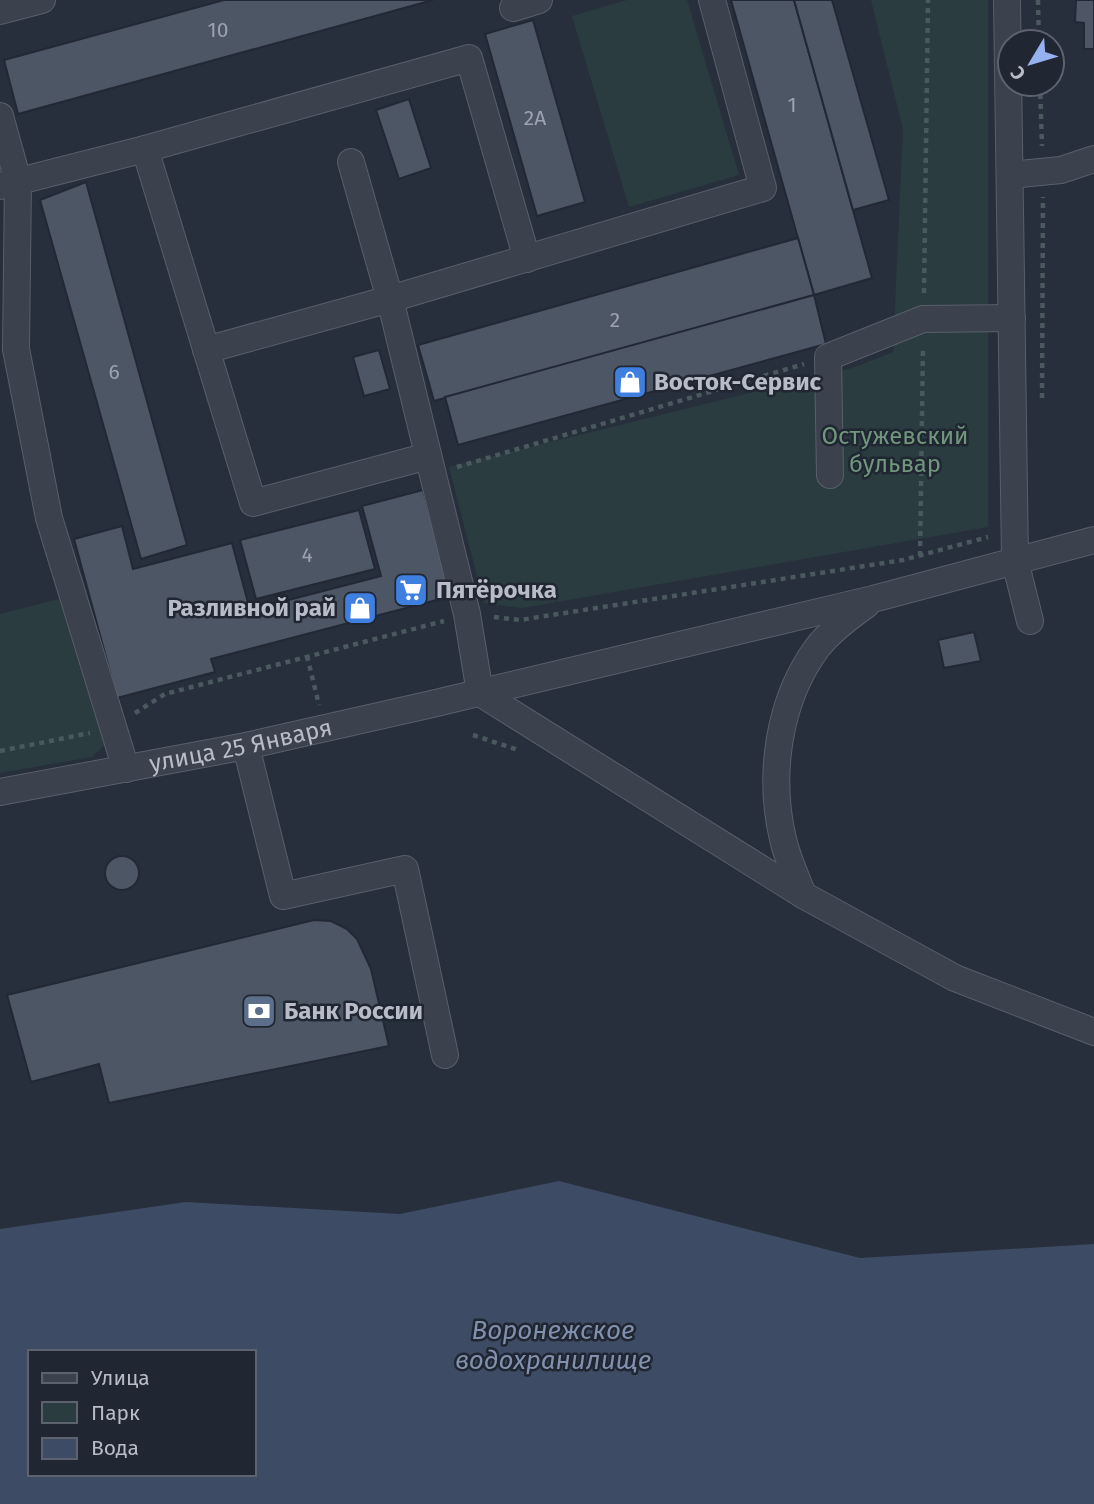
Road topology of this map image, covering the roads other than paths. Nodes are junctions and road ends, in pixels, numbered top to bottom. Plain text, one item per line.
1 (42, 0) edge
2 (539, 0) edge
3 (712, 0) edge
4 (1007, 0) edge
5 (513, 8) dead end
6 (0, 11) edge
7 (0, 116) edge
8 (145, 149) junction
9 (1094, 159) edge
10 (351, 162) dead end
11 (1010, 175) junction
12 (9, 183) edge
13 (527, 259) junction
14 (390, 299) junction
15 (1012, 318) junction
16 (206, 350) junction
17 (430, 466) junction
18 (830, 475) dead end
19 (1094, 540) edge
20 (1015, 561) junction
21 (873, 599) junction
22 (1030, 621) dead end
23 (480, 693) junction
24 (246, 746) junction
25 (126, 769) junction
26 (0, 792) edge
27 (803, 895) junction
28 (1094, 1032) edge
29 (445, 1055) dead end

1 - 6 street
2 - 5 street
3 - 13 street
4 - 11 street
7 - 12 street
8 - 12 street
8 - 13 street
8 - 16 street
9 - 11 street
10 - 14 street
11 - 15 street
12 - 25 street
13 - 14 street
14 - 16 street
14 - 17 street
15 - 18 street
15 - 20 street
16 - 17 street
17 - 23 street
19 - 20 street, улица 25 Января
20 - 21 street, улица 25 Января
20 - 22 street
21 - 23 street, улица 25 Января
21 - 27 street
23 - 24 street, улица 25 Января
23 - 27 street
24 - 25 street, улица 25 Января
24 - 29 street
25 - 26 street, улица 25 Января
27 - 28 street

